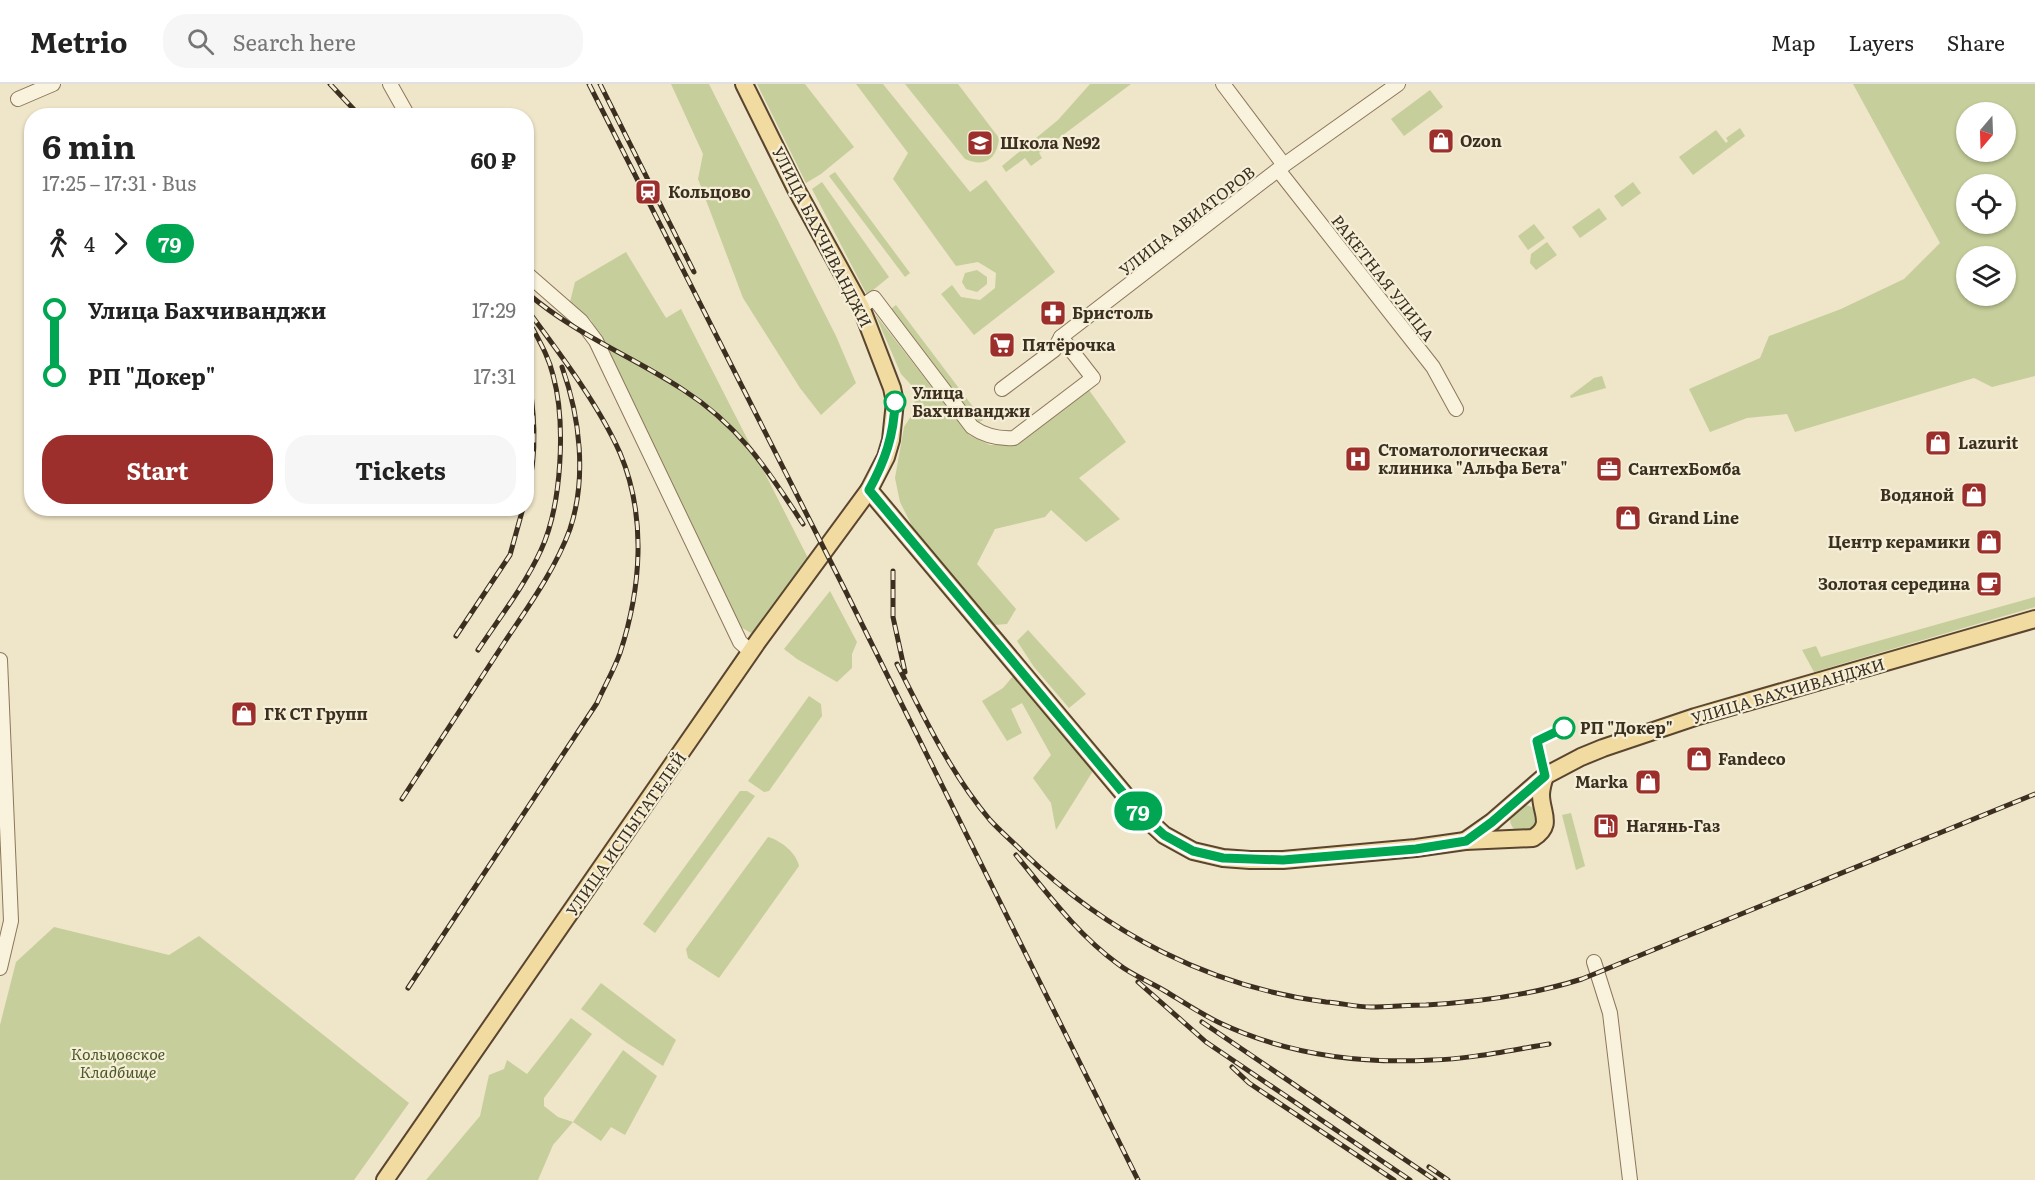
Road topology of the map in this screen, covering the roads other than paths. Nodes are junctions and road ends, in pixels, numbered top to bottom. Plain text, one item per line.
1 (53, 84) edge
2 (390, 84) edge
3 (744, 84) edge
4 (1223, 84) edge
5 (1398, 84) edge
6 (18, 99) dead end
7 (404, 108) edge
8 (1282, 168) junction
9 (534, 280) edge
10 (861, 308) junction
11 (1061, 337) junction
12 (1002, 389) dead end
13 (1456, 409) dead end
14 (869, 490) junction
15 (2035, 619) edge
16 (751, 652) junction
17 (0, 660) edge
18 (1545, 776) junction
19 (1515, 803) junction
20 (1542, 803) junction
21 (1517, 839) junction
22 (4, 840) edge
23 (1466, 841) junction
24 (1594, 962) dead end
25 (0, 969) edge
26 (385, 1180) edge
27 (1630, 1180) edge

1 - 6 street
2 - 7 street
3 - 10 main road, УЛИЦА БАХЧИВАНДЖИ
4 - 8 street, РАКЕТНАЯ УЛИЦА
5 - 8 street, УЛИЦА АВИАТОРОВ
8 - 11 street, УЛИЦА АВИАТОРОВ
8 - 13 street, РАКЕТНАЯ УЛИЦА
9 - 16 street
10 - 11 street
10 - 14 main road, УЛИЦА БАХЧИВАНДЖИ
11 - 12 street, УЛИЦА АВИАТОРОВ
14 - 16 main road, УЛИЦА ИСПЫТАТЕЛЕЙ
14 - 23 main road, УЛИЦА БАХЧИВАНДЖИ
15 - 18 main road, УЛИЦА БАХЧИВАНДЖИ
16 - 26 main road, УЛИЦА ИСПЫТАТЕЛЕЙ
17 - 22 street
18 - 19 main road, УЛИЦА БАХЧИВАНДЖИ
18 - 20 main road, УЛИЦА БАХЧИВАНДЖИ
19 - 20 main road
19 - 21 main road
19 - 23 main road, УЛИЦА БАХЧИВАНДЖИ
20 - 21 main road, УЛИЦА БАХЧИВАНДЖИ
21 - 23 main road, УЛИЦА БАХЧИВАНДЖИ
22 - 25 street
24 - 27 street

